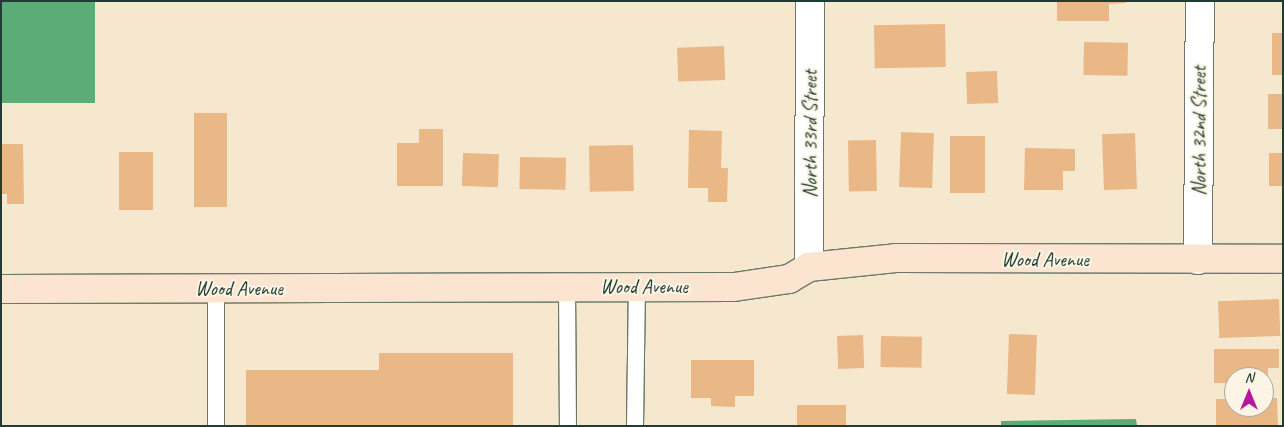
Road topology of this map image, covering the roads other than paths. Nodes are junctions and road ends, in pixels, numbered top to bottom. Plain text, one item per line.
1 (810, 1) edge
2 (1200, 1) edge
3 (1283, 259) edge
4 (1198, 260) junction
5 (810, 267) junction
6 (637, 285) junction
7 (567, 287) junction
8 (216, 288) junction
9 (1, 289) edge
10 (216, 426) edge
11 (568, 426) edge
12 (635, 426) edge

1 - 5 street, North 33rd Street
2 - 4 street, North 32nd Street
3 - 4 street, Wood Avenue
4 - 5 street, Wood Avenue
5 - 6 street, Wood Avenue
6 - 7 street, Wood Avenue
6 - 12 lane
7 - 8 street, Wood Avenue
7 - 11 lane
8 - 9 street, Wood Avenue
8 - 10 lane

